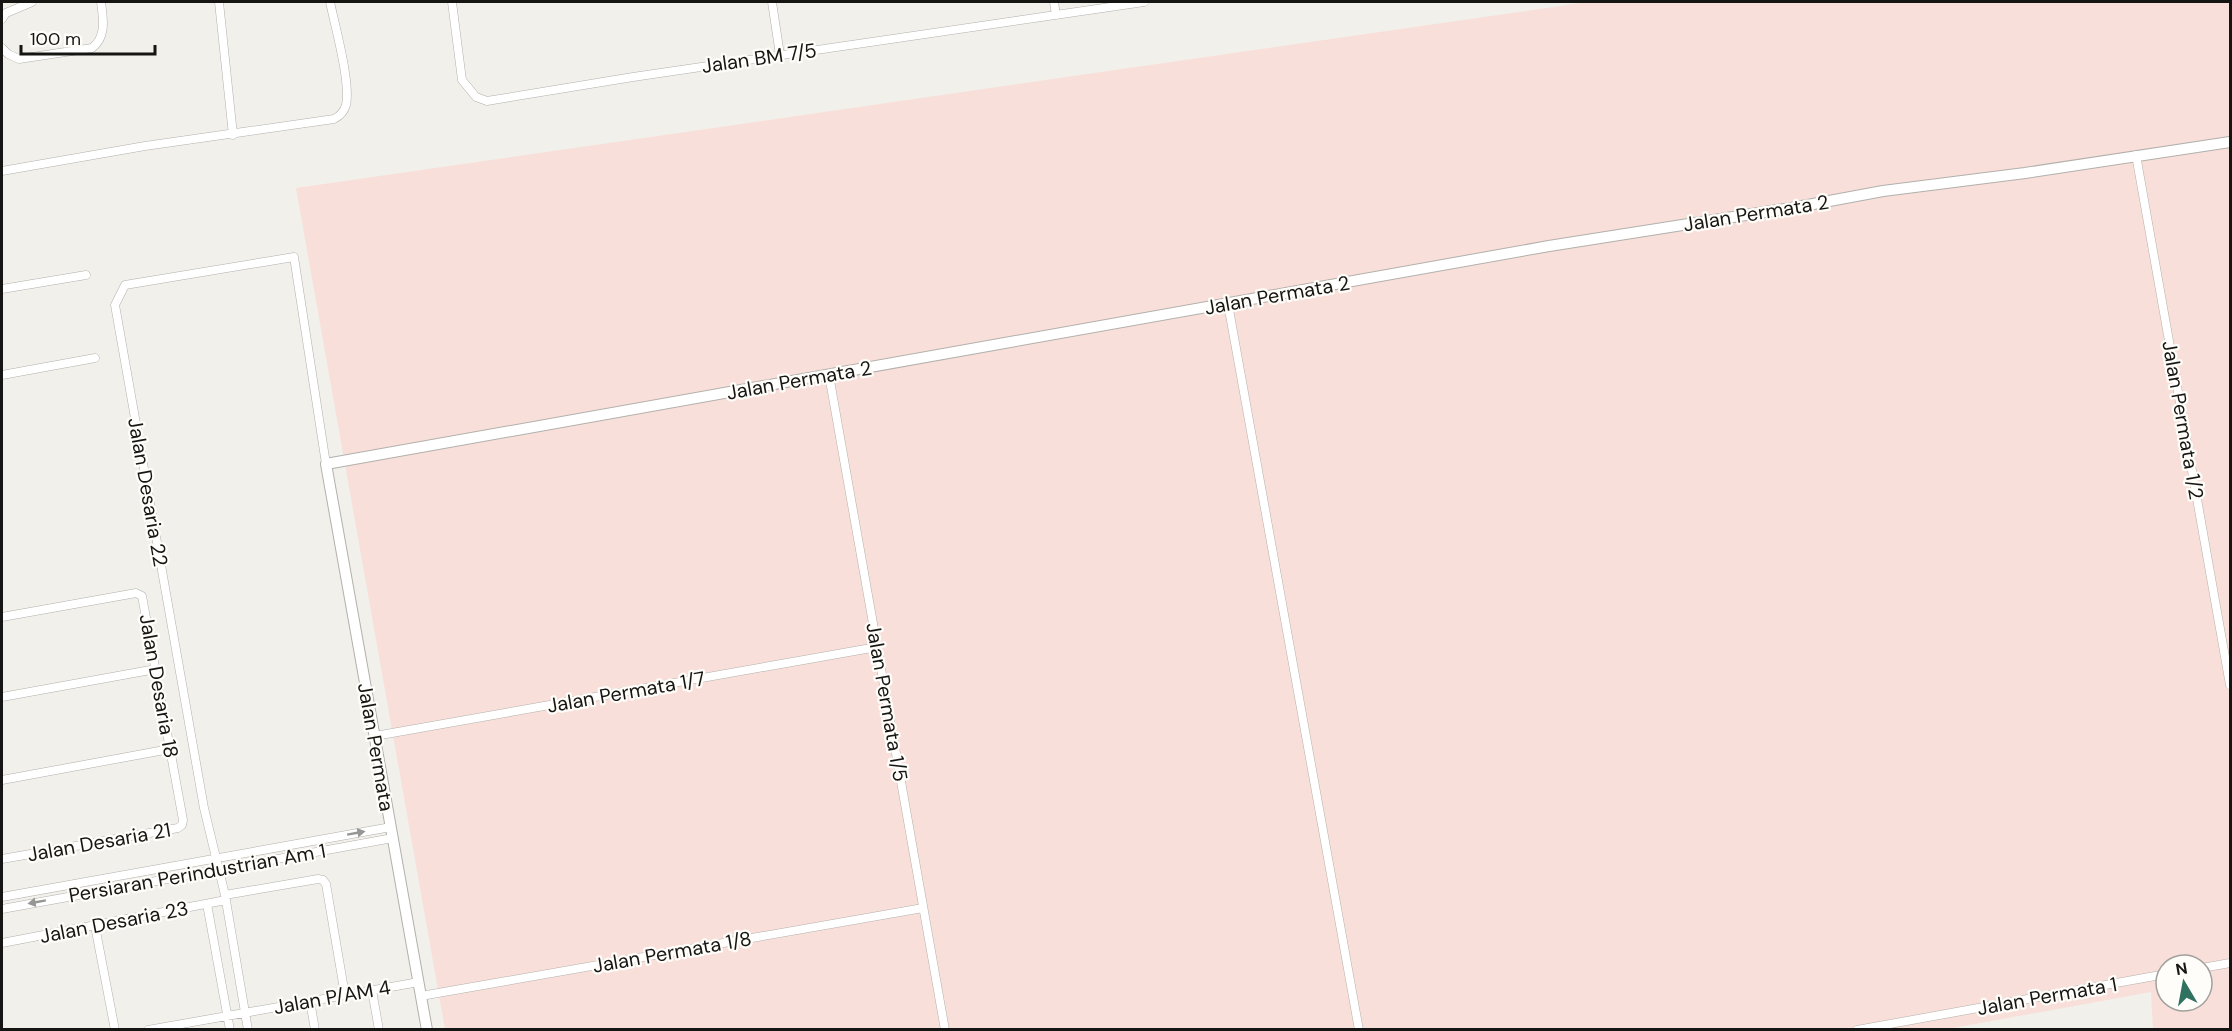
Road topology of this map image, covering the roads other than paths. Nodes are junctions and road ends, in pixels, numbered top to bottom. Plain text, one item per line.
1 (32, 2) edge
2 (101, 2) edge
3 (219, 2) edge
4 (330, 2) edge
5 (452, 2) edge
6 (772, 2) edge
7 (1054, 2) edge
8 (1144, 2) edge
9 (1056, 15) junction
10 (2, 19) edge
11 (2, 48) edge
12 (780, 55) junction
13 (233, 135) junction
14 (2230, 142) edge
15 (2136, 155) junction
16 (2, 171) edge
17 (86, 274) dead end
18 (2, 289) edge
19 (1228, 304) junction
20 (95, 358) dead end
21 (2, 375) edge
22 (829, 375) junction
23 (326, 464) junction
24 (2, 617) edge
25 (877, 648) junction
26 (156, 669) junction
27 (2230, 685) edge
28 (2, 697) edge
29 (375, 736) junction
30 (170, 749) junction
31 (2, 780) edge
32 (182, 812) joint
33 (392, 832) junction
34 (215, 858) junction
35 (2, 860) edge
36 (219, 870) junction
37 (2, 897) edge
38 (226, 897) junction
39 (207, 904) junction
40 (923, 908) junction
41 (2, 909) edge
42 (95, 926) junction
43 (2, 943) edge
44 (2230, 963) edge
45 (2214, 966) edge
46 (2154, 977) edge
47 (418, 982) junction
48 (372, 990) junction
49 (345, 994) junction
50 (421, 996) junction
51 (310, 1001) junction
52 (245, 1012) junction
53 (227, 1015) junction
54 (115, 1029) edge
55 (148, 1029) edge
56 (230, 1029) edge
57 (248, 1029) edge
58 (315, 1029) edge
59 (378, 1029) edge
60 (427, 1029) edge
61 (945, 1029) edge
62 (1359, 1029) edge
63 (1857, 1029) edge

1 - 10 street
2 - 11 street
3 - 13 street
4 - 13 street
5 - 12 street, Jalan BM 7/5
6 - 12 street
7 - 9 street
8 - 9 street, Jalan BM 7/5
9 - 12 street, Jalan BM 7/5
13 - 16 street
14 - 15 street, Jalan Permata 2
15 - 19 street, Jalan Permata 2
15 - 27 street, Jalan Permata 1/2
17 - 18 street
19 - 22 street, Jalan Permata 2
19 - 62 street
20 - 21 street
22 - 23 street, Jalan Permata 2
22 - 25 street, Jalan Permata 1/5
23 - 29 street, Jalan Permata
23 - 34 street, Jalan Desaria 22
24 - 26 street, Jalan Desaria 18
25 - 29 street, Jalan Permata 1/7
25 - 40 street, Jalan Permata 1/5
26 - 28 street
26 - 30 street, Jalan Desaria 18
29 - 33 street, Jalan Permata
30 - 31 street
30 - 32 street, Jalan Desaria 18
32 - 35 street, Jalan Desaria 21
34 -> 33 street, Persiaran Perindustrian Am 1
33 - 36 street, Persiaran Perindustrian Am 1
33 - 47 street, Jalan Permata
34 - 36 street, Jalan Desaria 22
34 - 37 street, Persiaran Perindustrian Am 1
36 - 38 street, Jalan Desaria 22
36 -> 41 street, Persiaran Perindustrian Am 1
38 - 39 street, Jalan Desaria 23
38 - 49 street, Jalan Desaria 23
38 - 52 street, Jalan Desaria 22
39 - 42 street, Jalan Desaria 23
39 - 53 street
40 - 50 street, Jalan Permata 1/8
40 - 61 street, Jalan Permata 1/5
42 - 43 street, Jalan Desaria 23
42 - 54 street
44 - 45 street
46 - 63 street, Jalan Permata 1
47 - 48 street, Jalan P/AM 4
47 - 50 street, Jalan Permata
48 - 49 street, Jalan P/AM 4
48 - 59 street
49 - 51 street, Jalan P/AM 4
50 - 60 street, Jalan Permata
51 - 52 street, Jalan P/AM 4
51 - 58 street
52 - 53 street, Jalan P/AM 4
52 - 57 street, Jalan Desaria 22
53 - 55 street, Jalan P/AM 4
53 - 56 street

